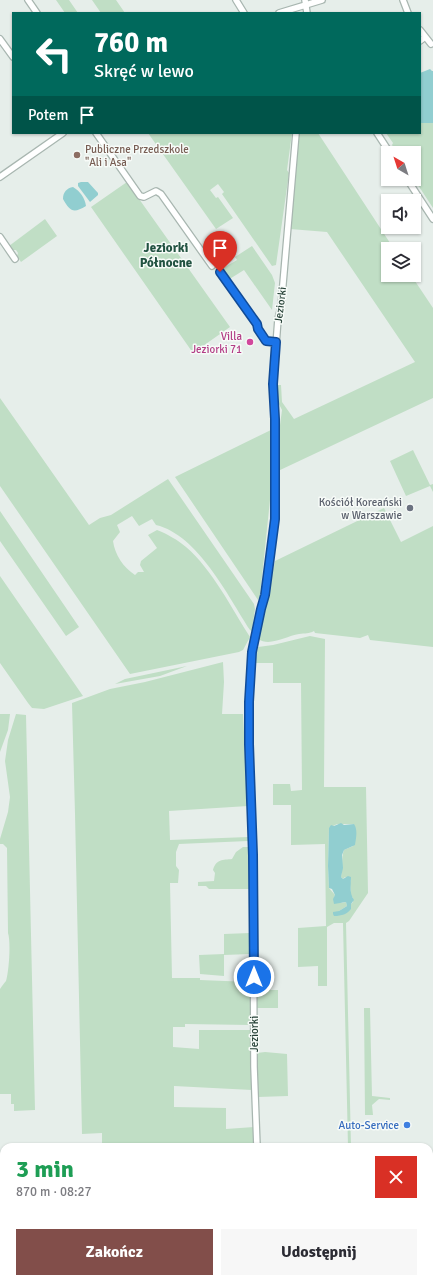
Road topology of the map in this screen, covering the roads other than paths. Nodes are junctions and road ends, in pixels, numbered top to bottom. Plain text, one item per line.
1 (28, 0) edge
2 (236, 0) edge
3 (322, 0) edge
4 (403, 0) edge
5 (306, 2) edge
6 (36, 12) edge
7 (243, 12) edge
8 (281, 12) edge
9 (307, 12) edge
10 (408, 12) edge
11 (421, 31) edge
12 (425, 37) junction
13 (0, 38) edge
14 (421, 40) edge
15 (431, 44) dead end
16 (12, 56) edge
17 (62, 134) edge
18 (97, 134) edge
19 (296, 134) edge
20 (378, 134) edge
21 (385, 146) edge
22 (0, 177) edge
23 (412, 186) edge
24 (433, 219) edge
25 (0, 238) edge
26 (15, 259) dead end
27 (212, 266) dead end
28 (220, 272) dead end
29 (276, 342) junction
30 (257, 1143) edge

1 - 6 street
2 - 7 street
3 - 5 street
4 - 10 street
5 - 8 street
5 - 9 street
11 - 12 street
12 - 14 street
12 - 15 street
13 - 16 street
17 - 22 street
18 - 27 street
19 - 29 street, Jeziorki
20 - 21 street
23 - 24 street
25 - 26 street
28 - 29 street
29 - 30 street, Jeziorki

